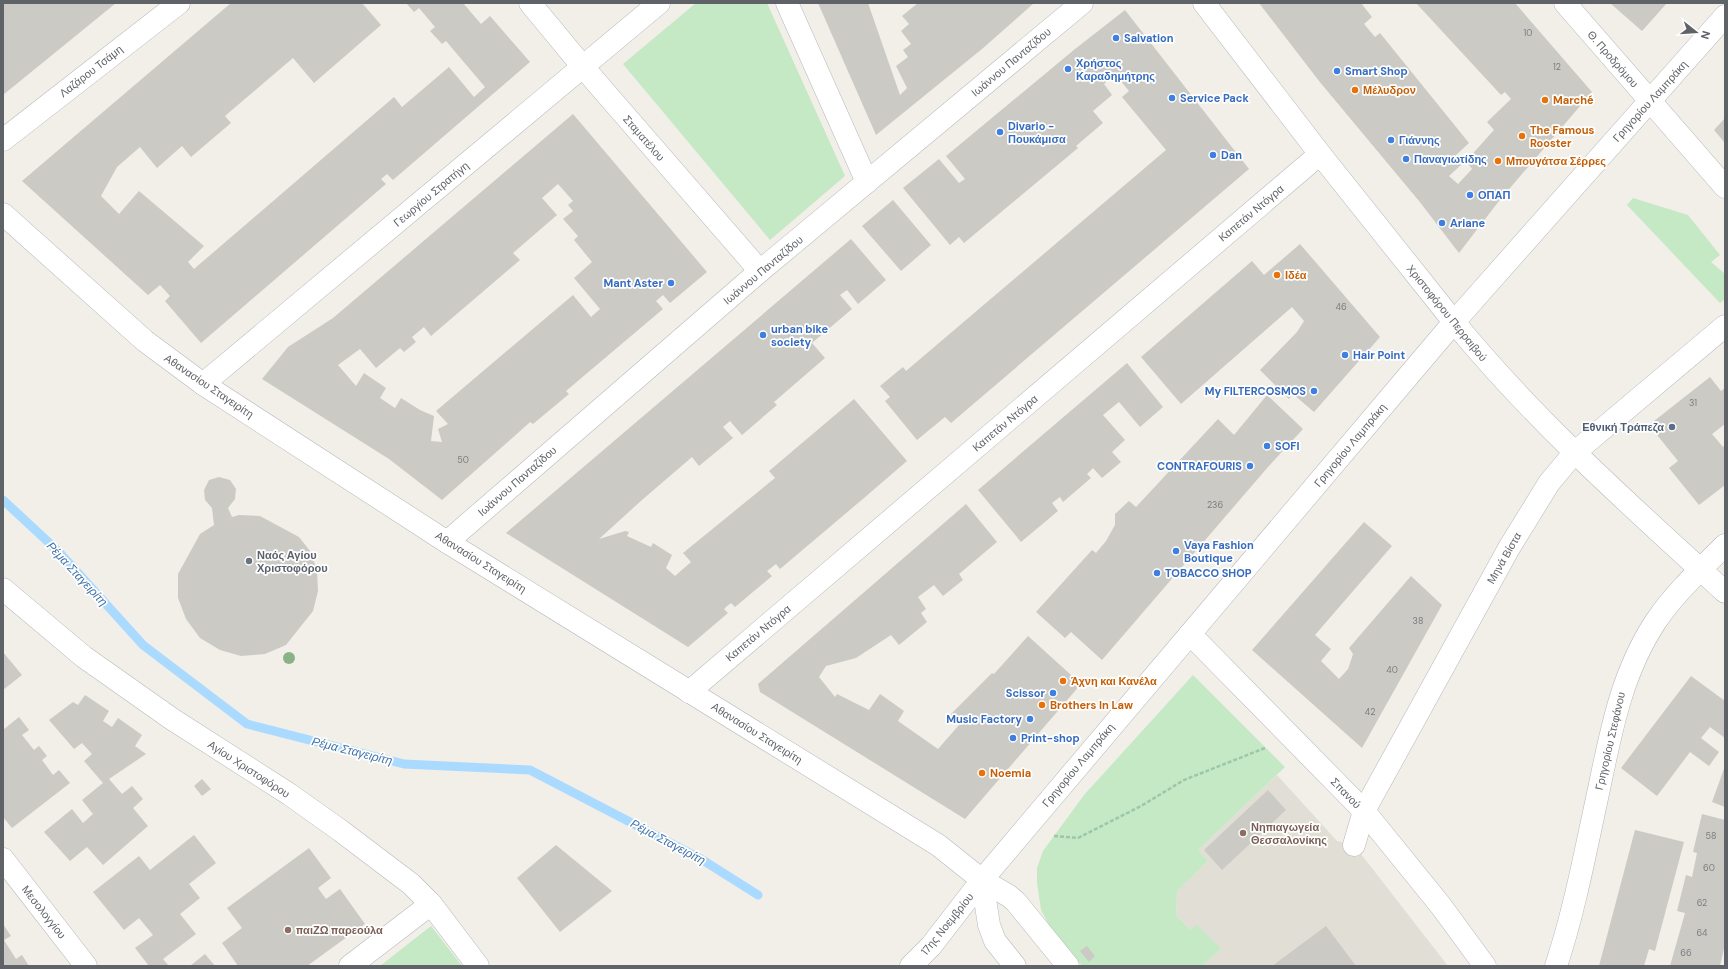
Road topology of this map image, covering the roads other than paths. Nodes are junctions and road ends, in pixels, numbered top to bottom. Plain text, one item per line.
1 (179, 3) edge
2 (530, 3) edge
3 (659, 3) edge
4 (787, 3) edge
5 (1082, 3) edge
6 (1204, 3) edge
7 (1565, 3) edge
8 (1725, 16) edge
9 (583, 67) junction
10 (1650, 101) junction
11 (3, 140) edge
12 (1320, 154) junction
13 (866, 182) junction
14 (1725, 187) edge
15 (3, 214) edge
16 (760, 271) junction
17 (1454, 322) junction
18 (1725, 326) edge
19 (203, 384) junction
20 (1574, 453) junction
21 (447, 542) junction
22 (1725, 545) edge
23 (1700, 570) junction
24 (3, 589) edge
25 (1725, 592) edge
26 (1190, 634) junction
27 (689, 692) junction
28 (1364, 811) junction
29 (1354, 844) dead end
30 (3, 859) edge
31 (982, 880) junction
32 (431, 904) junction
33 (86, 966) edge
34 (350, 966) edge
35 (478, 966) edge
36 (911, 966) edge
37 (1015, 966) edge
38 (1068, 966) edge
39 (1485, 966) edge
40 (1556, 966) edge

1 - 11 street, Λαζάρου Τσάμη
2 - 9 street, Σταματέλου
3 - 9 street, Γεωργίου Στρατήγη
4 - 13 street
5 - 13 street, Ιωάννου Πανταζίδου
6 - 12 street, Χριστοφόρου Περραιβού
7 - 10 street, Θ. Προδρόμου
8 - 10 street, Γρηγορίου Λαμπράκη
9 - 16 street, Σταματέλου
9 - 19 street, Γεωργίου Στρατήγη
10 - 14 street, Θ. Προδρόμου
10 - 17 street, Γρηγορίου Λαμπράκη
12 - 17 street, Χριστοφόρου Περραιβού
12 - 27 street, Καπετάν Ντόγρα
13 - 16 street, Ιωάννου Πανταζίδου
15 - 19 street, Αθανασίου Σταγειρίτη
16 - 21 street, Ιωάννου Πανταζίδου
17 - 20 street, Χριστοφόρου Περραιβού
17 - 26 street, Γρηγορίου Λαμπράκη
18 - 20 street, Μηνά Βίστα
19 - 21 street, Αθανασίου Σταγειρίτη
20 - 23 street, Χριστοφόρου Περραιβού
20 - 28 street, Μηνά Βίστα
21 - 27 street, Αθανασίου Σταγειρίτη
22 - 23 street, Γρηγορίου Στεφάνου
23 - 25 street, Χριστοφόρου Περραιβού
23 - 40 street, Γρηγορίου Στεφάνου
24 - 32 street, Αγίου Χριστοφόρου
26 - 28 street, Σπανού
26 - 31 street, Γρηγορίου Λαμπράκη
27 - 31 street, Αθανασίου Σταγειρίτη
28 - 29 street, Μηνά Βίστα
28 - 39 street, Σπανού
30 - 33 street, Μεσολογγίου
31 - 36 street, 17ης Νοεμβρίου
31 - 37 street
31 - 38 street, Αθανασίου Σταγειρίτη
32 - 34 street
32 - 35 street, Αγίου Χριστοφόρου

